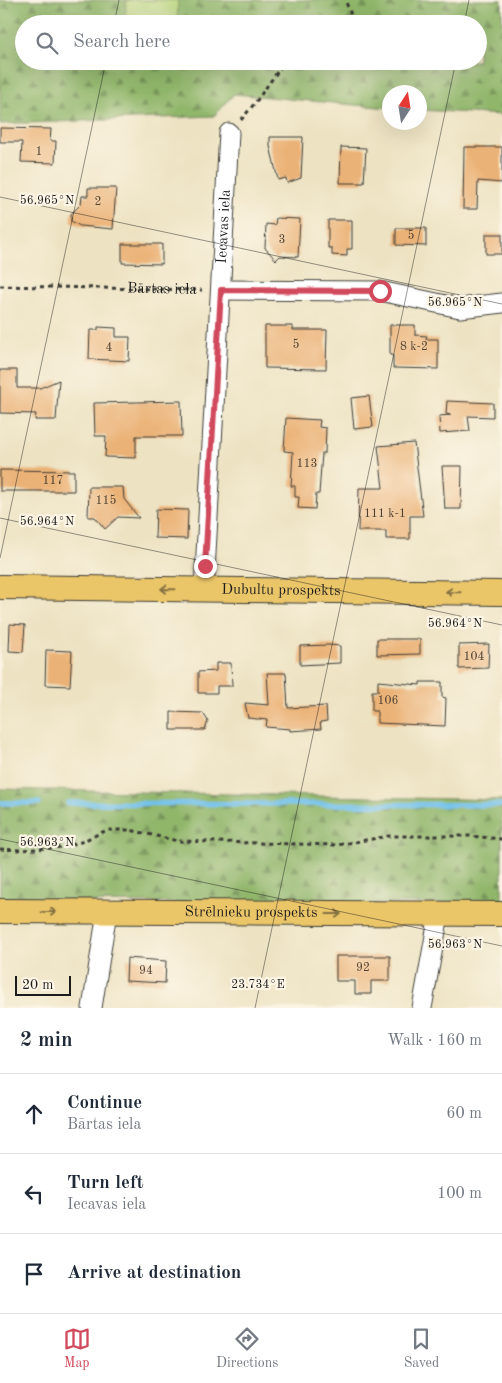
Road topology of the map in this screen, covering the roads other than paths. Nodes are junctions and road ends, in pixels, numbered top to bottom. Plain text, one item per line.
1 (229, 133) road end
2 (221, 290) junction
3 (502, 302) edge
4 (0, 588) edge
5 (204, 590) junction
6 (502, 593) edge
7 (0, 912) edge
8 (106, 912) junction
9 (439, 914) junction
10 (502, 914) edge
11 (92, 1008) edge
12 (422, 1008) edge

1 - 2 street, Iecavas iela
2 - 3 street
2 - 5 street, Iecavas iela
5 -> 4 main road, Dubultu prospekts
6 -> 5 main road, Dubultu prospekts
7 -> 8 main road, Strēlnieku prospekts
8 -> 9 main road, Strēlnieku prospekts
8 - 11 street
9 - 10 main road, Strēlnieku prospekts
9 - 12 street

